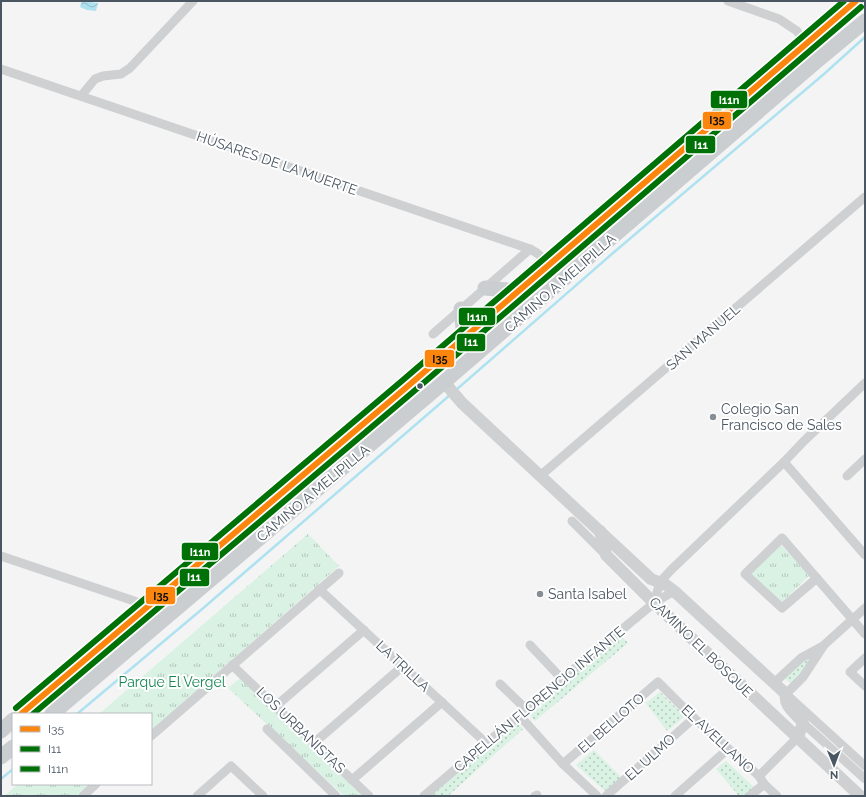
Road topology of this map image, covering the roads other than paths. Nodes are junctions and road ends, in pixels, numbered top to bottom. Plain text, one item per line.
1 (193, 1) edge
2 (728, 1) edge
3 (856, 1) edge
4 (865, 21) edge
5 (825, 28) junction
6 (805, 44) junction
7 (839, 44) junction
8 (818, 60) junction
9 (1, 68) edge
10 (81, 96) junction
11 (865, 197) edge
12 (530, 249) junction
13 (550, 264) junction
14 (485, 288) junction
15 (519, 292) junction
16 (461, 309) junction
17 (433, 334) dead end
18 (464, 337) junction
19 (865, 384) edge
20 (450, 390) junction
21 (865, 459) edge
22 (784, 462) junction
23 (540, 476) junction
24 (847, 476) dead end
25 (572, 521) dead end
26 (600, 531) junction
27 (606, 555) junction
28 (865, 555) edge
29 (1, 556) edge
30 (339, 573) dead end
31 (817, 578) junction
32 (660, 582) junction
33 (320, 589) junction
34 (674, 591) junction
35 (654, 603) junction
36 (149, 606) junction
37 (865, 608) edge
38 (853, 620) junction
39 (364, 630) junction
40 (865, 634) edge
41 (530, 645) dead end
42 (824, 645) junction
43 (865, 658) edge
44 (232, 665) junction
45 (403, 666) junction
46 (562, 679) junction
47 (658, 682) joint
48 (774, 683) junction
49 (500, 684) dead end
50 (865, 686) edge
51 (786, 694) junction
52 (442, 702) junction
53 (276, 706) junction
54 (523, 712) junction
55 (22, 713) edge
56 (53, 713) edge
57 (694, 718) junction
58 (12, 721) edge
59 (802, 723) junction
60 (267, 729) dead end
61 (1, 730) edge
62 (152, 735) edge
63 (798, 737) junction
64 (314, 743) junction
65 (486, 743) junction
66 (12, 748) edge
67 (728, 749) junction
68 (1, 757) edge
69 (564, 764) junction
70 (865, 766) edge
71 (865, 779) edge
72 (352, 780) junction
73 (761, 780) junction
74 (95, 785) edge
75 (83, 796) edge
76 (197, 796) edge
77 (263, 796) edge
78 (336, 796) edge
79 (369, 796) edge
80 (424, 796) edge
81 (596, 796) edge
82 (606, 796) edge
83 (675, 796) edge
84 (750, 796) edge
85 (777, 796) edge
86 (860, 796) edge

1 - 10 street
2 - 6 street
3 - 5 main road, CAMINO A MELIPILLA
4 - 7 main road, CAMINO A MELIPILLA
5 - 6 main road, CAMINO A MELIPILLA
5 - 7 main road
6 - 8 main road
6 - 13 main road, CAMINO A MELIPILLA
7 - 8 main road, CAMINO A MELIPILLA
8 - 20 main road, CAMINO A MELIPILLA
9 - 10 street, HÚSARES DE LA MUERTE
10 - 12 street, HÚSARES DE LA MUERTE
11 - 23 street, SAN MANUEL
12 - 13 street, HÚSARES DE LA MUERTE
12 - 14 street
13 - 15 main road, CAMINO A MELIPILLA
14 - 15 main road
14 - 16 street
15 - 18 main road, CAMINO A MELIPILLA
16 - 17 street
16 - 18 main road
18 - 36 main road, CAMINO A MELIPILLA
19 - 22 street
20 - 23 street, CAMINO EL BOSQUE
20 - 56 main road, CAMINO A MELIPILLA
21 - 24 street
22 - 28 street
22 - 32 street
23 - 26 street, CAMINO EL BOSQUE
25 - 27 street, CAMINO EL BOSQUE
26 - 27 street
26 - 32 street, CAMINO EL BOSQUE
27 - 35 street, CAMINO EL BOSQUE
29 - 36 street
30 - 33 street
31 - 31 street
31 - 38 street
32 - 34 street, CAMINO EL BOSQUE
32 - 35 street
33 - 39 street, LA TRILLA
33 - 44 street
34 - 35 street, CAPELLÁN FLORENCIO INFANTE
34 - 48 street, CAMINO EL BOSQUE
35 - 46 street, CAPELLÁN FLORENCIO INFANTE
35 - 63 street, CAMINO EL BOSQUE
36 - 55 main road, CAMINO A MELIPILLA
37 - 38 street
38 - 40 street
38 - 42 street
39 - 45 street, LA TRILLA
39 - 53 street
41 - 46 street
42 - 48 street
42 - 51 street
43 - 50 street
44 - 53 street, LOS URBANISTAS
44 - 62 street
45 - 52 street, LA TRILLA
45 - 64 street
46 - 54 street, CAPELLÁN FLORENCIO INFANTE
47 - 57 street, EL AVELLANO
47 - 69 street, EL BELLOTO
48 - 51 street, CAMINO EL BOSQUE
49 - 54 street
51 - 59 street, CAMINO EL BOSQUE
51 - 70 street, CAMINO EL BOSQUE
52 - 65 street, LA TRILLA
52 - 72 street
53 - 64 street, LOS URBANISTAS
54 - 65 street, CAPELLÁN FLORENCIO INFANTE
54 - 69 street
57 - 67 street, EL AVELLANO
57 - 82 street, EL ULMO
58 - 61 main road
59 - 63 street
59 - 71 street, CAMINO EL BOSQUE
60 - 78 street
63 - 73 street
63 - 86 street, CAMINO EL BOSQUE
64 - 72 street, LOS URBANISTAS
65 - 80 street, CAPELLÁN FLORENCIO INFANTE
66 - 68 main road
67 - 73 street, EL AVELLANO
67 - 83 street
69 - 81 street
72 - 79 street, LOS URBANISTAS
73 - 84 street
73 - 85 street, EL AVELLANO
74 - 75 street
76 - 77 street

